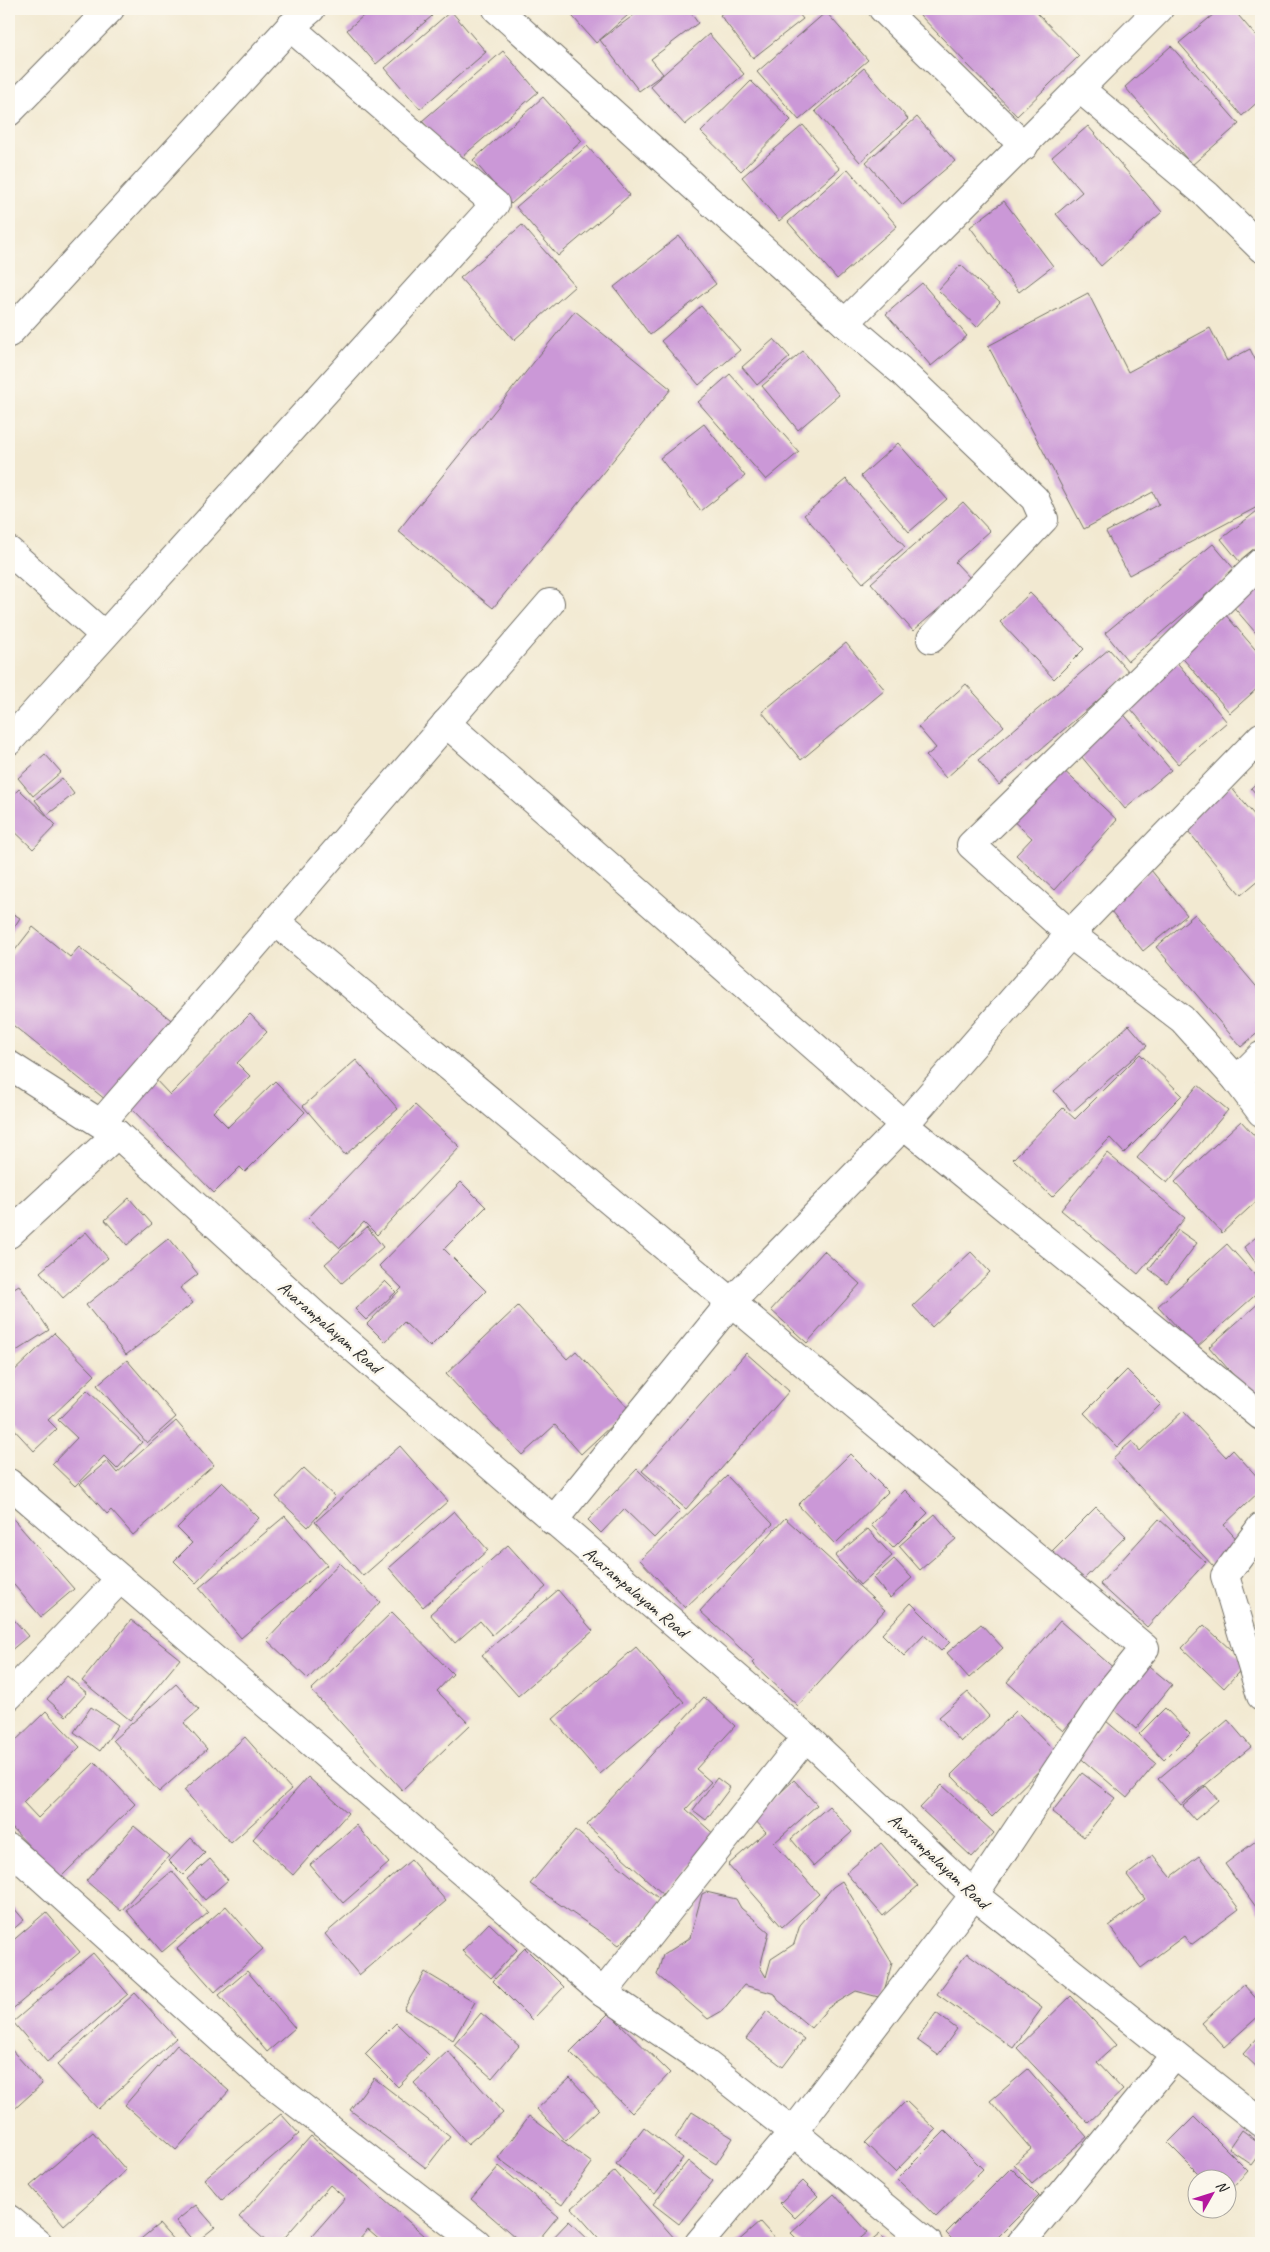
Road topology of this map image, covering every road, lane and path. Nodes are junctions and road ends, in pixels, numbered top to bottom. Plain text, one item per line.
1 (110, 9) edge
2 (311, 9) edge
3 (498, 9) edge
4 (883, 9) edge
5 (1159, 9) edge
6 (290, 27) junction
7 (1079, 88) junction
8 (9, 112) edge
9 (1024, 146) junction
10 (1261, 248) edge
11 (844, 323) junction
12 (9, 334) edge
13 (9, 551) edge
14 (1261, 562) edge
15 (550, 603) dead end
16 (104, 635) junction
17 (931, 639) dead end
18 (446, 723) junction
19 (1261, 737) edge
20 (9, 741) edge
21 (275, 921) junction
22 (1070, 934) junction
23 (1261, 1056) edge
24 (9, 1065) edge
25 (1237, 1080) junction
26 (1261, 1112) edge
27 (904, 1125) junction
28 (109, 1129) junction
29 (9, 1234) edge
30 (732, 1301) junction
31 (1261, 1416) edge
32 (9, 1483) edge
33 (553, 1521) junction
34 (1261, 1528) edge
35 (120, 1579) junction
36 (9, 1696) edge
37 (1261, 1696) edge
38 (806, 1737) junction
39 (9, 1848) edge
40 (974, 1895) junction
41 (603, 1993) junction
42 (1175, 2055) junction
43 (1261, 2123) edge
44 (793, 2132) junction
45 (9, 2219) edge
46 (38, 2243) edge
47 (477, 2243) edge
48 (699, 2243) edge
49 (928, 2243) edge
50 (1022, 2243) edge

1 - 8 street
2 - 6 street
3 - 11 street
4 - 9 street
5 - 7 street
6 - 12 street
6 - 16 street
7 - 9 street
7 - 10 street
9 - 11 street
11 - 17 street
13 - 16 street
14 - 22 street
15 - 18 street
16 - 20 street
18 - 21 street
18 - 27 street
19 - 22 street
21 - 28 street
21 - 30 street
22 - 25 street
22 - 27 street
23 - 25 street
24 - 28 street, Avarampalayam Road
25 - 26 street
27 - 30 street
27 - 31 street
28 - 29 street
28 - 33 street, Avarampalayam Road
30 - 33 street
30 - 40 street
32 - 35 street
33 - 38 street, Avarampalayam Road
34 - 37 street
35 - 36 street
35 - 41 street
38 - 40 street, Avarampalayam Road
38 - 41 street
39 - 47 street
40 - 42 street, Avarampalayam Road
40 - 44 street
41 - 44 street
42 - 43 street, Avarampalayam Road
42 - 50 street
44 - 48 street
44 - 49 street
45 - 46 street

